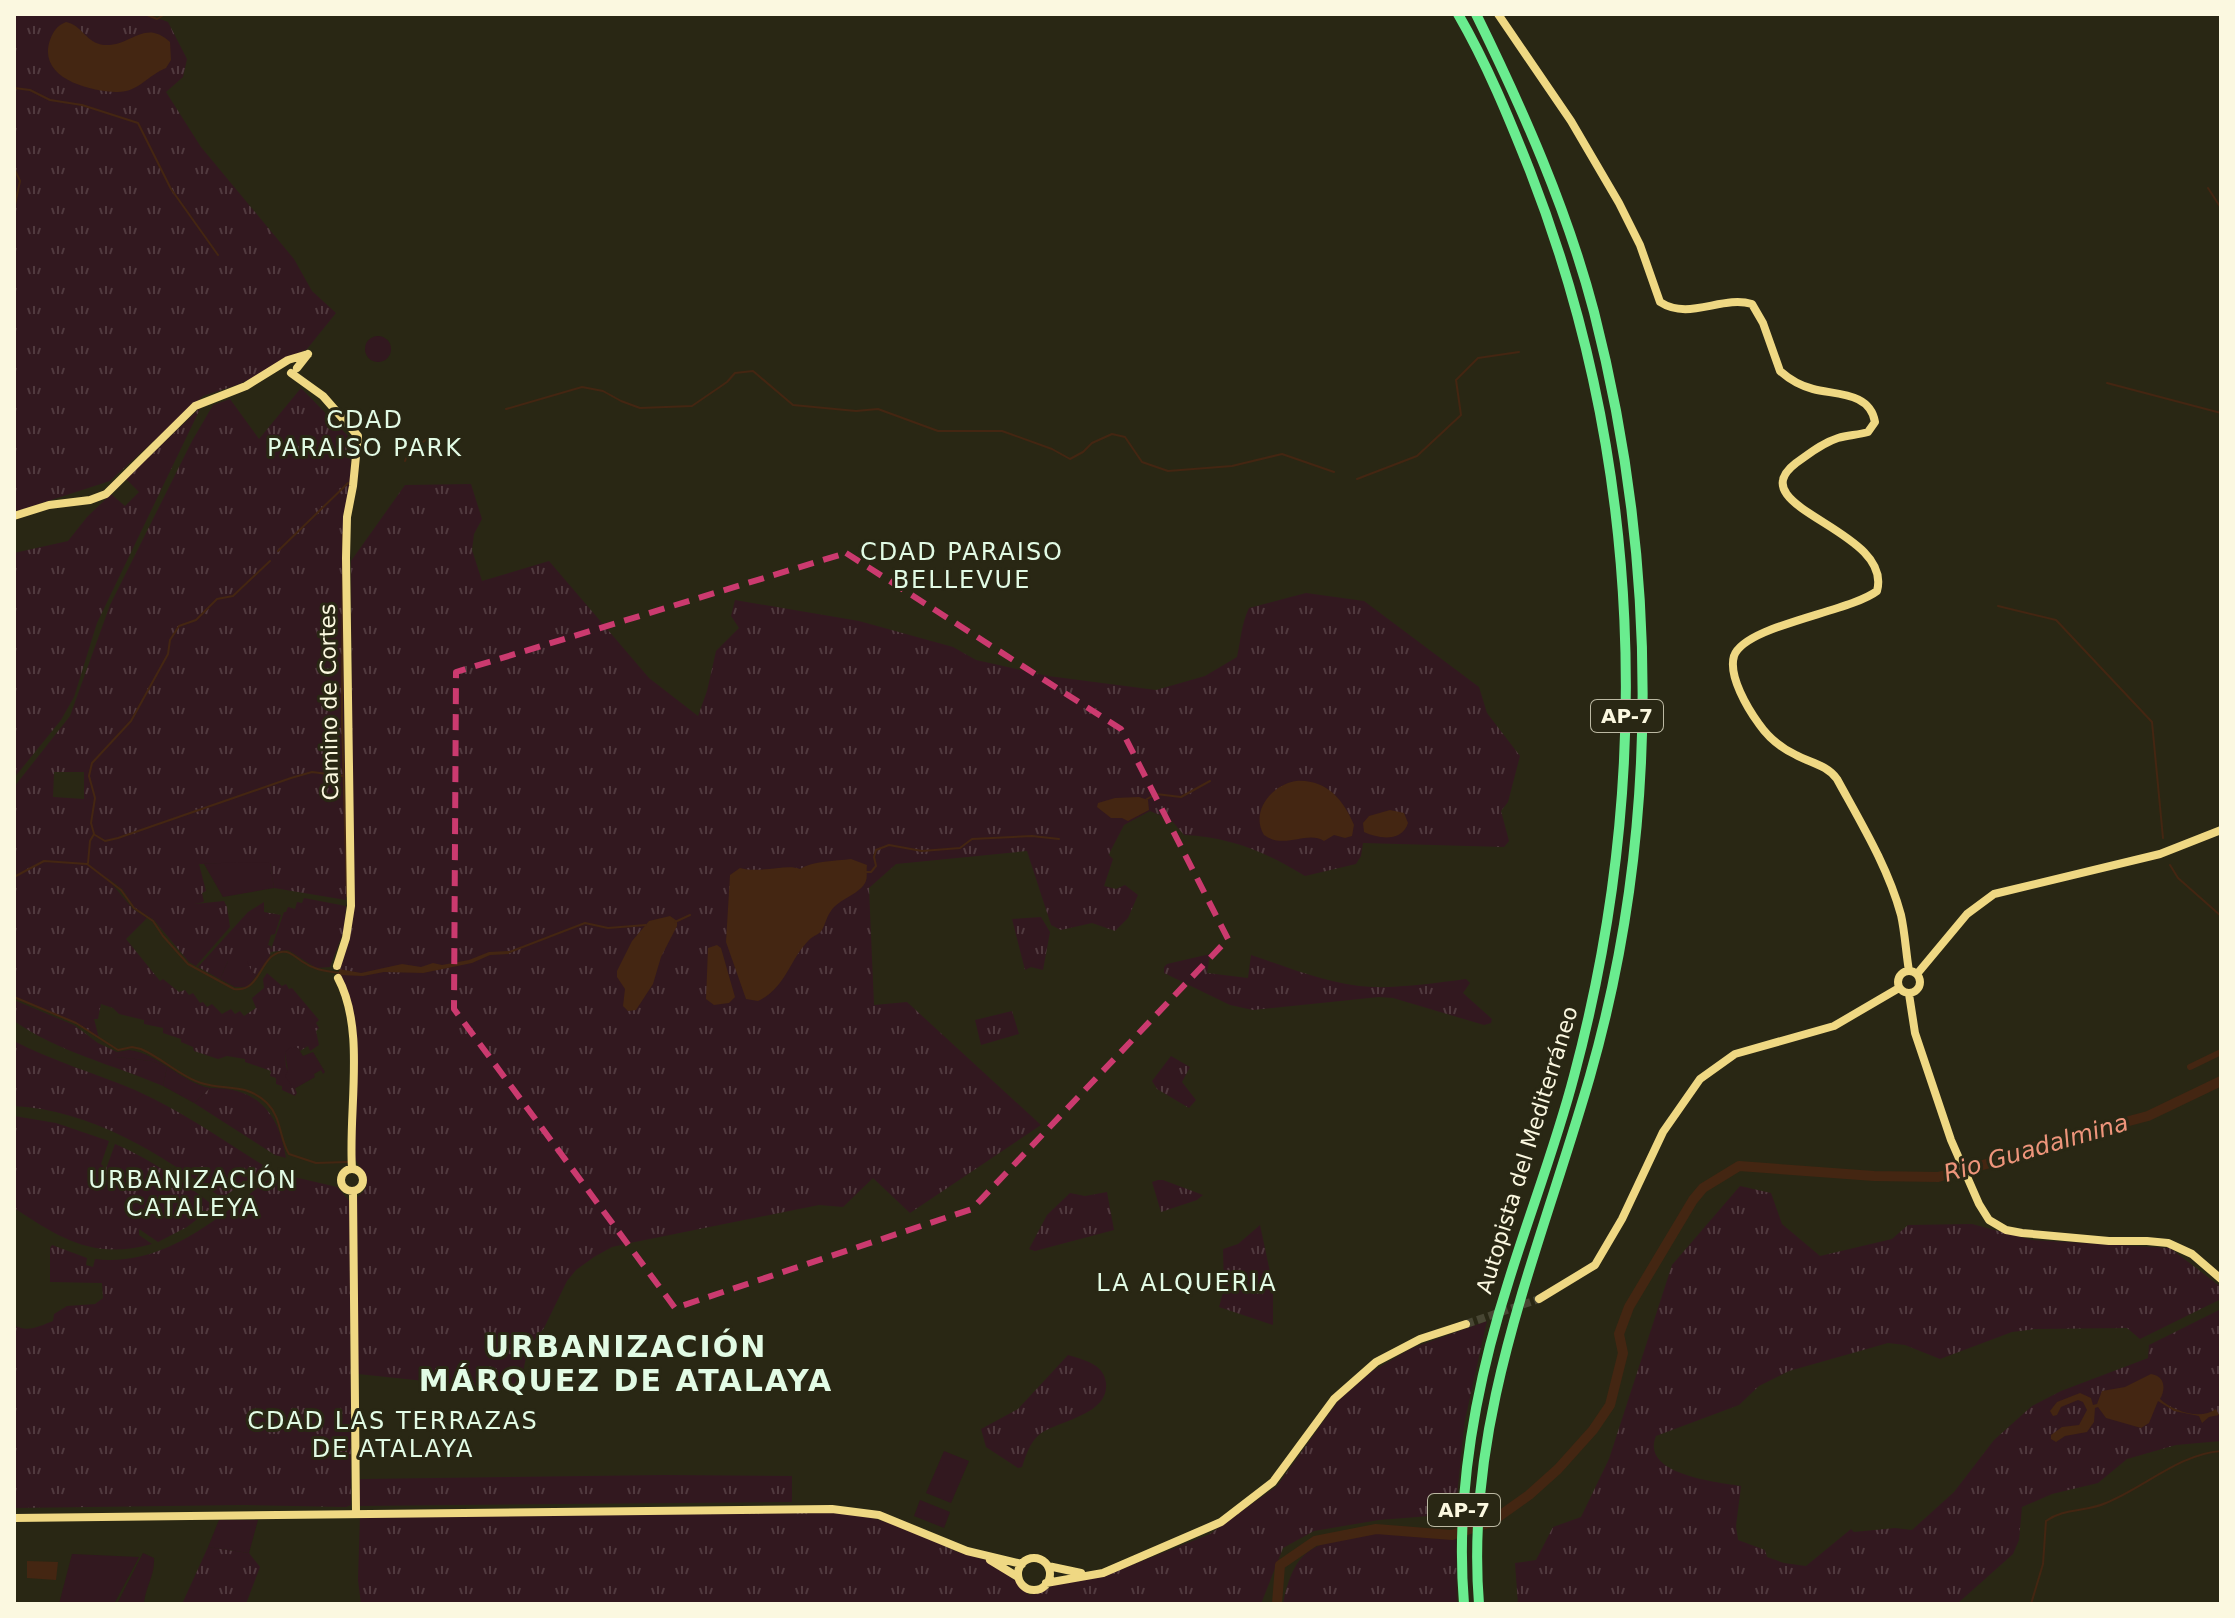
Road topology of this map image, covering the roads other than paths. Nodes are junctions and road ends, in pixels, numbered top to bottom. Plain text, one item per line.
1 (1458, 14) edge
2 (1476, 14) edge
3 (1498, 14) edge
4 (14, 516) edge
5 (2221, 830) edge
6 (337, 966) dead end
7 (1913, 973) junction
8 (338, 978) dead end
9 (1899, 988) junction
10 (1909, 994) junction
11 (352, 1168) junction
12 (353, 1192) junction
13 (2221, 1279) edge
14 (1539, 1299) tunnel mouth
15 (1466, 1324) tunnel mouth
16 (356, 1512) junction
17 (14, 1518) edge
18 (978, 1555) junction
19 (1022, 1564) junction
20 (1048, 1566) junction
21 (1118, 1567) junction
22 (1018, 1577) junction
23 (1046, 1583) junction
24 (1463, 1600) edge
25 (1479, 1604) edge

1 - 24 highway, Autopista del Mediterráneo / AP-7
2 - 25 highway, Autopista del Mediterráneo / AP-7
3 - 7 street
4 - 6 street, Camino de Cortes
5 - 7 street
7 - 9 street
7 - 10 street
8 - 11 street
9 - 10 street
9 - 14 street
10 - 13 street
11 - 12 street
11 - 12 street
12 - 16 street
15 - 21 street
16 - 17 street
16 - 18 street
18 - 19 street
18 - 22 street
19 - 20 street
19 - 22 street
20 - 21 street
20 - 23 street
21 - 23 street
22 - 23 street

